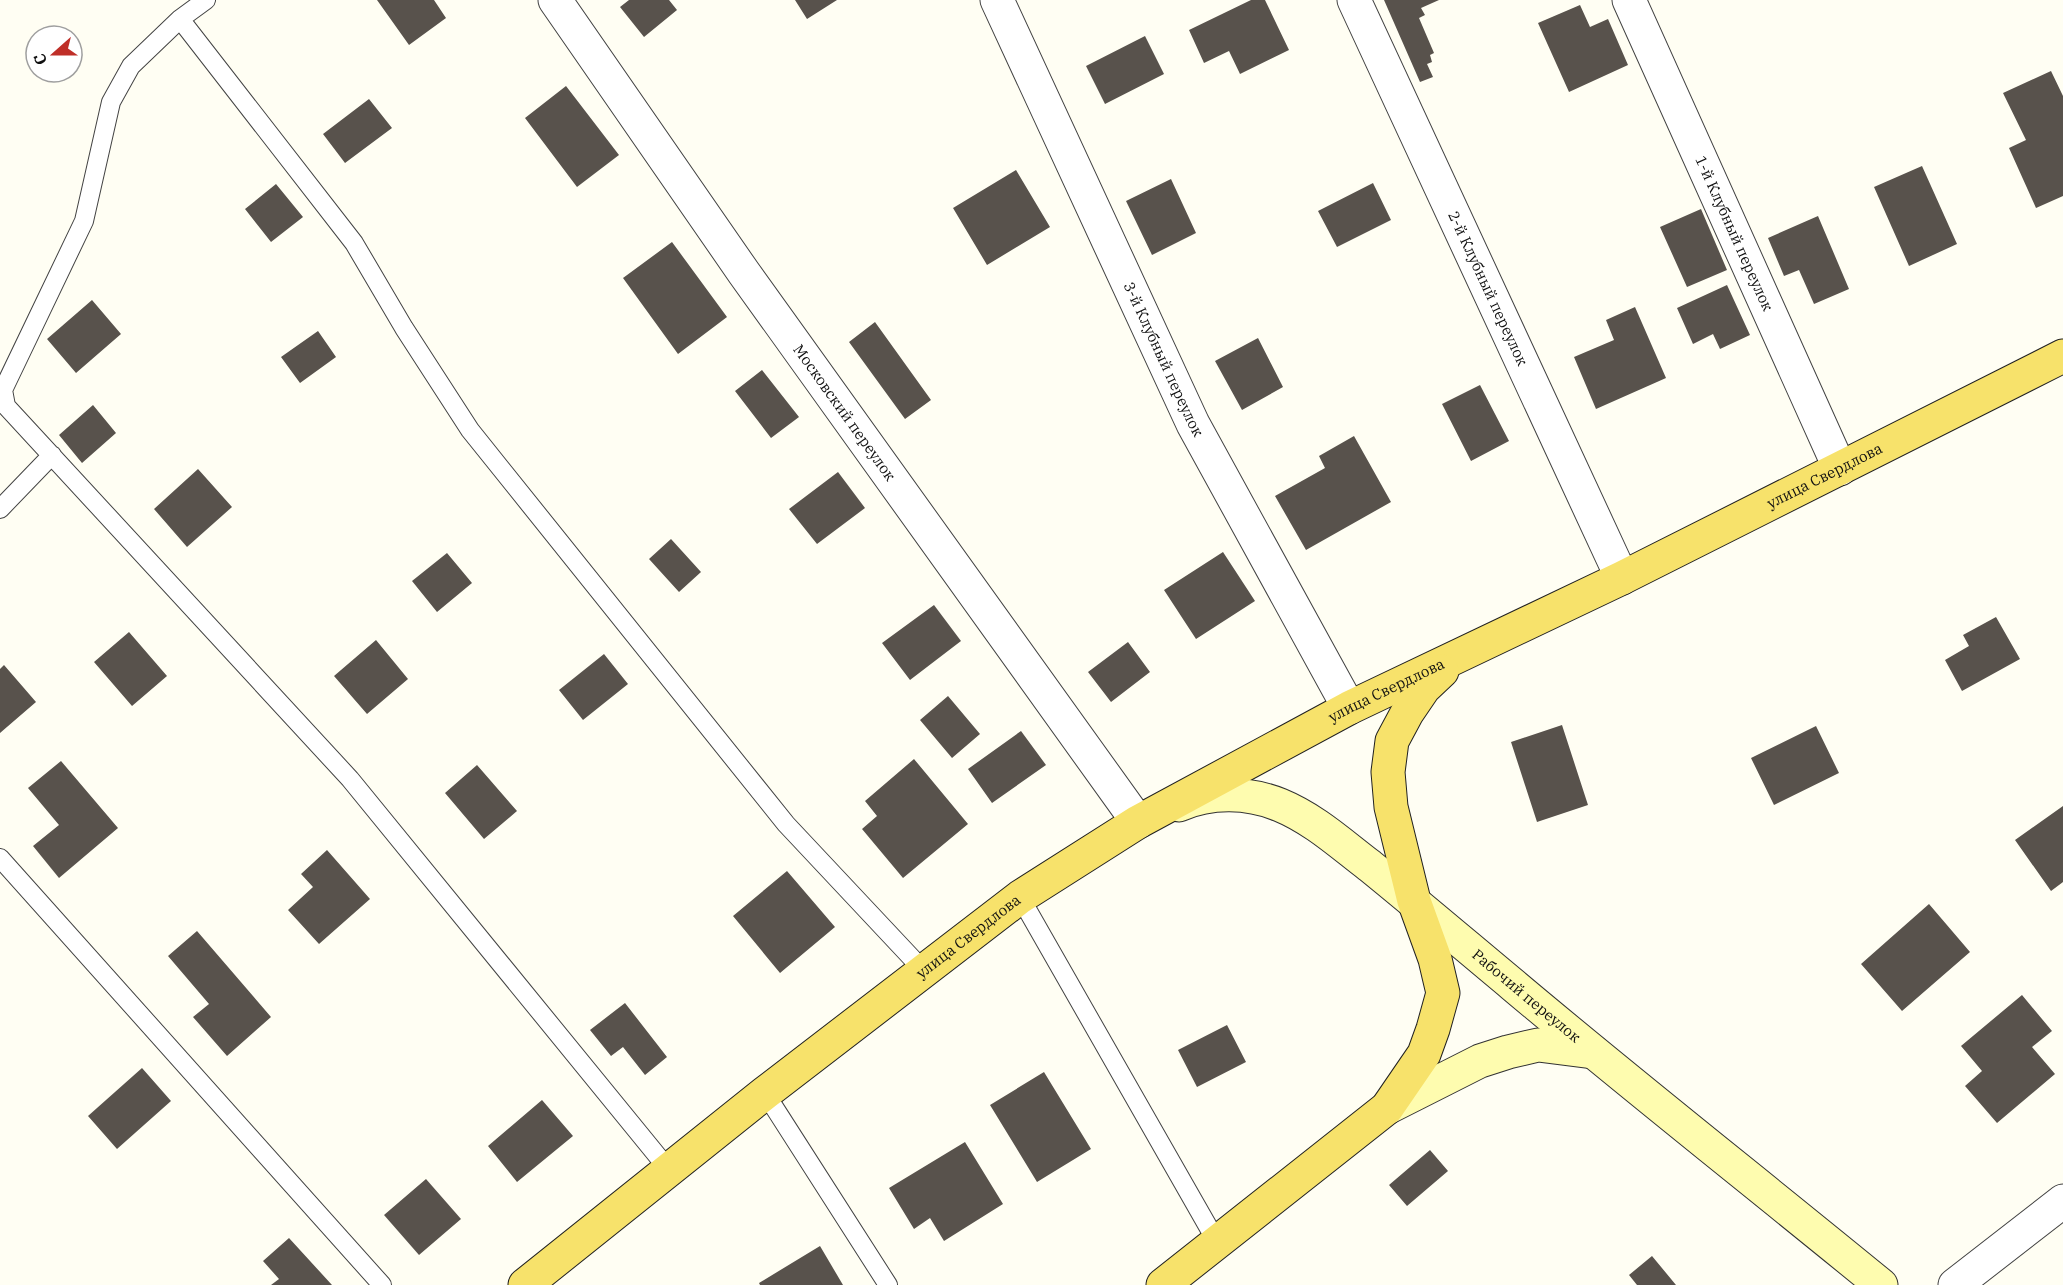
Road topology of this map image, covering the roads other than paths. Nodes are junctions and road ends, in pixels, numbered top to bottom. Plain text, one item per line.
1 (206, 0) edge
2 (555, 0) edge
3 (997, 0) edge
4 (1354, 0) edge
5 (1629, 0) edge
6 (180, 19) junction
7 (2063, 356) edge
8 (52, 455) junction
9 (1839, 469) junction
10 (0, 509) edge
11 (1622, 578) junction
12 (1456, 657) junction
13 (1349, 708) junction
14 (1138, 822) junction
15 (0, 858) edge
16 (1020, 897) junction
17 (1414, 901) junction
18 (924, 971) junction
19 (1593, 1052) junction
20 (765, 1093) junction
21 (1387, 1108) junction
22 (669, 1170) junction
23 (2063, 1201) edge
24 (1218, 1244) junction
25 (382, 1285) edge
26 (525, 1285) edge
27 (888, 1285) edge
28 (1163, 1285) edge
29 (1881, 1285) edge
30 (1955, 1285) edge

1 - 6 lane
2 - 14 street, Московский переулок
3 - 13 street, 3-й Клубный переулок
4 - 11 street, 2-й Клубный переулок
5 - 9 street, 1-й Клубный переулок
6 - 8 lane
6 - 18 lane
7 - 9 main road, улица Свердлова
8 - 10 lane
8 - 22 lane
9 - 11 main road, улица Свердлова
11 - 12 main road, улица Свердлова
12 - 13 main road, улица Свердлова
12 - 17 main road, улица Свердлова
13 - 14 main road, улица Свердлова
14 - 16 main road, улица Свердлова
14 - 17 main road, Рабочий переулок
15 - 25 lane
16 - 18 main road, улица Свердлова
16 - 24 lane
17 - 19 main road, Рабочий переулок
17 - 21 main road, улица Свердлова
18 - 20 main road, улица Свердлова
19 - 21 main road
19 - 29 main road, Рабочий переулок
20 - 22 main road, улица Свердлова
20 - 27 lane
21 - 24 main road, улица Свердлова
22 - 26 main road, улица Свердлова
23 - 30 street
24 - 28 main road, улица Свердлова

